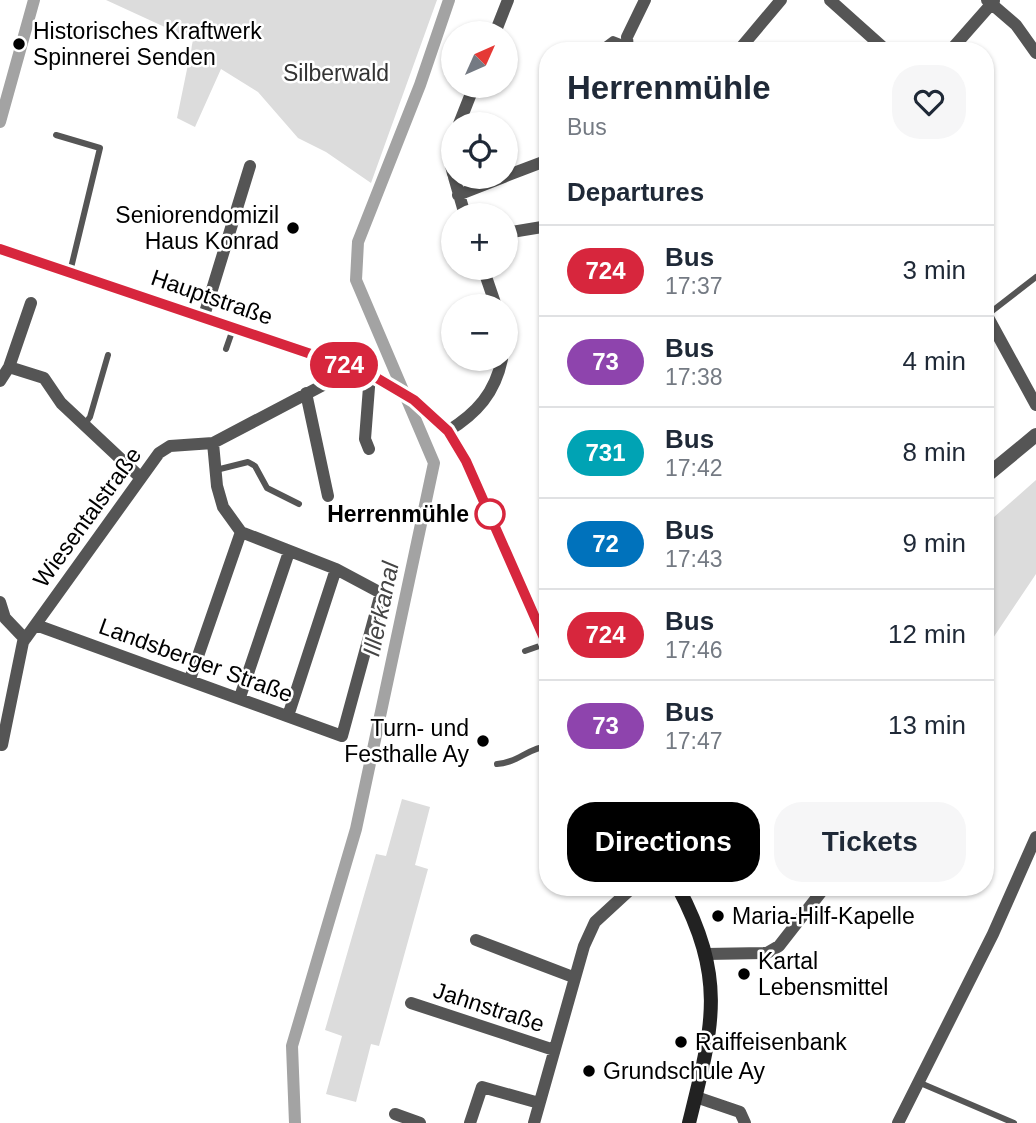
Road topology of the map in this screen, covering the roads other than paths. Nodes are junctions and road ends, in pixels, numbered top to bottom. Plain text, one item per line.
1 (508, 0) edge
2 (645, 0) edge
3 (781, 0) edge
4 (830, 0) edge
5 (990, 2) edge
6 (500, 21) edge
7 (629, 42) edge
8 (746, 42) edge
9 (877, 42) edge
10 (957, 42) edge
11 (1036, 53) edge
12 (56, 135) dead end
13 (539, 163) edge
14 (250, 166) dead end
15 (518, 171) edge
16 (457, 189) edge
17 (473, 189) edge
18 (458, 195) junction
19 (460, 203) edge
20 (539, 228) edge
21 (518, 231) edge
22 (0, 249) edge
23 (69, 274) junction
24 (1036, 277) edge
25 (31, 303) dead end
26 (994, 308) edge
27 (203, 319) junction
28 (233, 329) junction
29 (994, 329) edge
30 (226, 349) dead end
31 (107, 355) dead end
32 (12, 361) junction
33 (338, 363) junction
34 (498, 371) edge
35 (375, 377) junction
36 (0, 381) edge
37 (306, 393) junction
38 (1036, 405) edge
39 (84, 425) junction
40 (448, 431) junction
41 (1036, 435) edge
42 (213, 443) junction
43 (369, 449) dead end
44 (216, 470) junction
45 (994, 470) edge
46 (141, 478) junction
47 (328, 496) dead end
48 (299, 504) dead end
49 (241, 532) junction
50 (289, 552) junction
51 (336, 569) junction
52 (0, 602) edge
53 (36, 625) junction
54 (539, 627) edge
55 (25, 639) junction
56 (539, 647) edge
57 (526, 651) dead end
58 (190, 679) junction
59 (240, 697) junction
60 (288, 716) junction
61 (2, 745) dead end
62 (539, 747) edge
63 (497, 764) dead end
64 (1036, 837) edge
65 (622, 896) edge
66 (682, 896) edge
67 (818, 896) edge
68 (476, 940) dead end
69 (706, 954) junction
70 (573, 976) junction
71 (411, 1003) dead end
72 (554, 1050) junction
73 (919, 1082) junction
74 (696, 1097) junction
75 (539, 1103) junction
76 (395, 1114) dead end
77 (420, 1123) edge
78 (470, 1123) edge
79 (534, 1123) edge
80 (690, 1123) edge
81 (746, 1123) edge
82 (898, 1123) edge
83 (1014, 1123) edge

1 - 6 street
2 - 7 street
3 - 8 street
4 - 9 street
5 - 10 street
5 - 11 street
12 - 23 lane
13 - 15 street
14 - 27 street
16 - 18 street
17 - 18 street
18 - 19 street
20 - 21 street
22 - 23 main road, Hauptstraße
23 - 27 main road, Hauptstraße
24 - 26 lane
25 - 32 street
27 - 28 main road, Hauptstraße
28 - 30 lane
28 - 33 main road, Hauptstraße
29 - 38 street
31 - 39 lane
32 - 36 street
32 - 39 street
33 - 35 main road, Hauptstraße
33 - 37 street, Wiesentalstraße
34 - 40 street
35 - 40 main road, Hauptstraße
35 - 43 street
37 - 42 street, Wiesentalstraße
37 - 47 street
39 - 46 street
40 - 54 main road, Hauptstraße
41 - 45 street
42 - 44 street
42 - 46 street, Wiesentalstraße
44 - 48 lane
44 - 49 street
46 - 53 street, Wiesentalstraße
49 - 50 street
49 - 58 street
50 - 51 street
50 - 59 street
51 - 60 street
51 - 60 street, Landsberger Straße
52 - 55 street
53 - 55 street, Wiesentalstraße
53 - 58 street, Landsberger Straße
55 - 61 street, Wiesentalstraße
56 - 57 lane
58 - 59 street, Landsberger Straße
59 - 60 street, Landsberger Straße
62 - 63 lane
64 - 73 street
65 - 70 street
66 - 69 main road
67 - 69 street
68 - 70 street
69 - 74 main road
70 - 72 street
71 - 72 street, Jahnstraße
72 - 75 street
73 - 82 street
73 - 83 lane
74 - 80 main road
74 - 81 street
75 - 78 street
75 - 79 street
76 - 77 street

